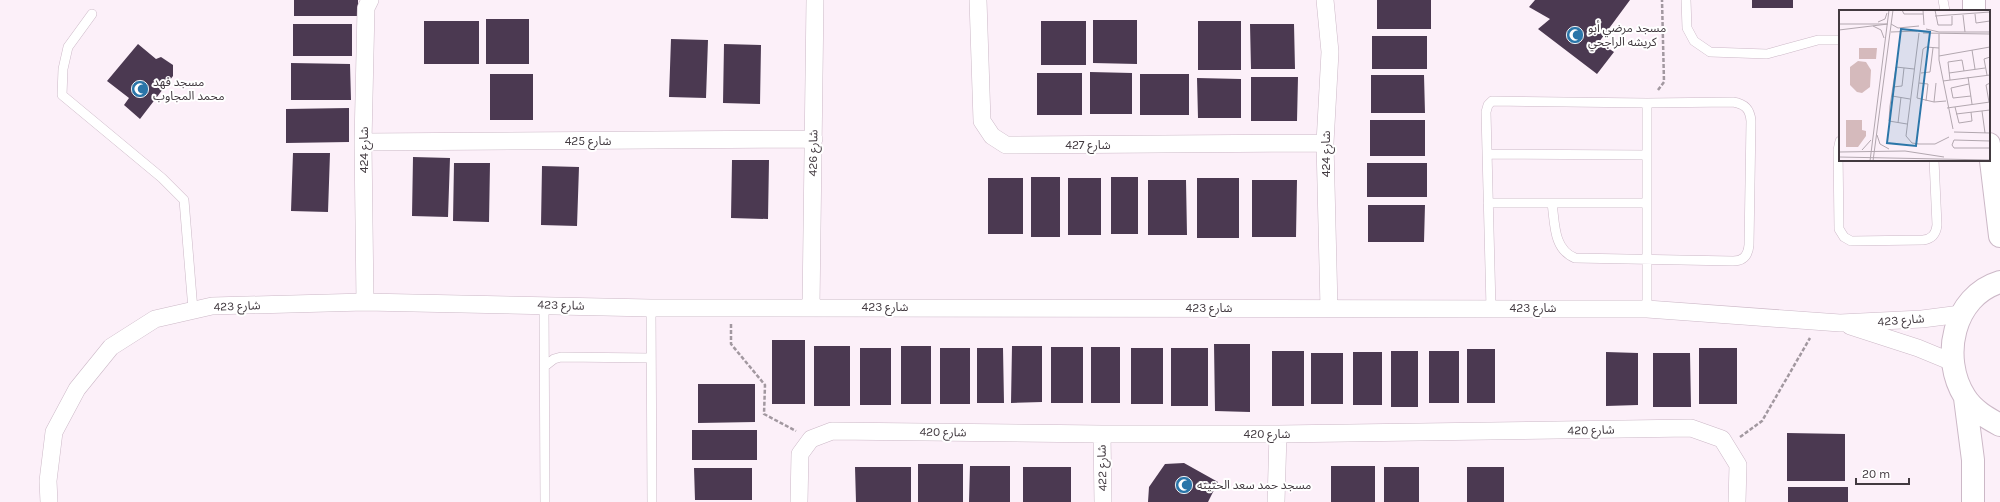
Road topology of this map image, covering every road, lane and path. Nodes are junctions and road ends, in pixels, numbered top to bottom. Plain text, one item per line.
1 (370, 0) edge
2 (815, 0) edge
3 (978, 0) edge
4 (1325, 0) edge
5 (1662, 0) edge
6 (1686, 0) edge
7 (1943, 0) edge
8 (1945, 10) edge
9 (92, 14) dead end
10 (1839, 40) edge
11 (1647, 103) junction
12 (814, 139) junction
13 (363, 142) junction
14 (1326, 143) junction
15 (1839, 146) edge
16 (1990, 152) edge
17 (1487, 154) junction
18 (1647, 155) junction
19 (1934, 161) edge
20 (1488, 203) junction
21 (1552, 203) junction
22 (1647, 203) junction
23 (2000, 236) edge
24 (1647, 260) junction
25 (2000, 263) edge
26 (1997, 283) edge
27 (365, 302) junction
28 (544, 304) junction
29 (811, 307) junction
30 (651, 308) junction
31 (731, 308) junction
32 (1329, 308) junction
33 (1491, 308) junction
34 (1647, 309) junction
35 (193, 310) junction
36 (1961, 314) junction
37 (1819, 322) junction
38 (1840, 323) junction
39 (651, 358) junction
40 (1952, 362) junction
41 (545, 366) junction
42 (1965, 398) junction
43 (2000, 425) edge
44 (1102, 434) junction
45 (1278, 434) junction
46 (811, 439) junction
47 (1727, 447) junction
48 (49, 502) edge
49 (545, 502) edge
50 (652, 502) edge
51 (799, 502) edge
52 (1103, 502) edge
53 (1276, 502) edge
54 (1736, 502) edge
55 (1973, 502) edge

1 - 13 street, شارع 424
2 - 12 street, شارع 426
3 - 14 street, شارع 427
4 - 14 street, شارع 424
5 - 11 path
6 - 10 lane
7 - 8 lane
9 - 35 lane
11 - 17 lane
11 - 18 lane
11 - 24 lane
12 - 13 street, شارع 425
12 - 29 street, شارع 426
13 - 27 street, شارع 424
14 - 32 street, شارع 424
15 - 19 lane
16 - 23 street
17 - 18 lane
17 - 20 lane
18 - 22 lane
20 - 21 lane
20 - 33 lane
21 - 22 lane
21 - 24 lane
22 - 24 lane
24 - 34 lane
25 - 26 street
26 - 36 street
27 - 28 street, شارع 423
27 - 35 street, شارع 423
28 - 30 street, شارع 423
28 - 41 lane
29 - 31 street, شارع 423
29 - 32 street, شارع 423
30 - 31 street, شارع 423
30 - 39 lane
31 - 46 path
32 - 33 street, شارع 423
33 - 34 street, شارع 423
34 - 37 street, شارع 423
35 - 48 street, شارع 423
36 - 38 street, شارع 423
36 - 40 street
37 - 38 street, شارع 423
37 - 47 path
38 - 40 street, شارع 423
39 - 41 lane
39 - 50 lane
40 - 42 street
41 - 49 lane
42 - 43 street
42 - 55 street
44 - 45 street, شارع 420
44 - 46 street, شارع 420
44 - 52 street, شارع 422
45 - 47 street, شارع 420
45 - 53 street
46 - 51 street
47 - 54 street, شارع 420

